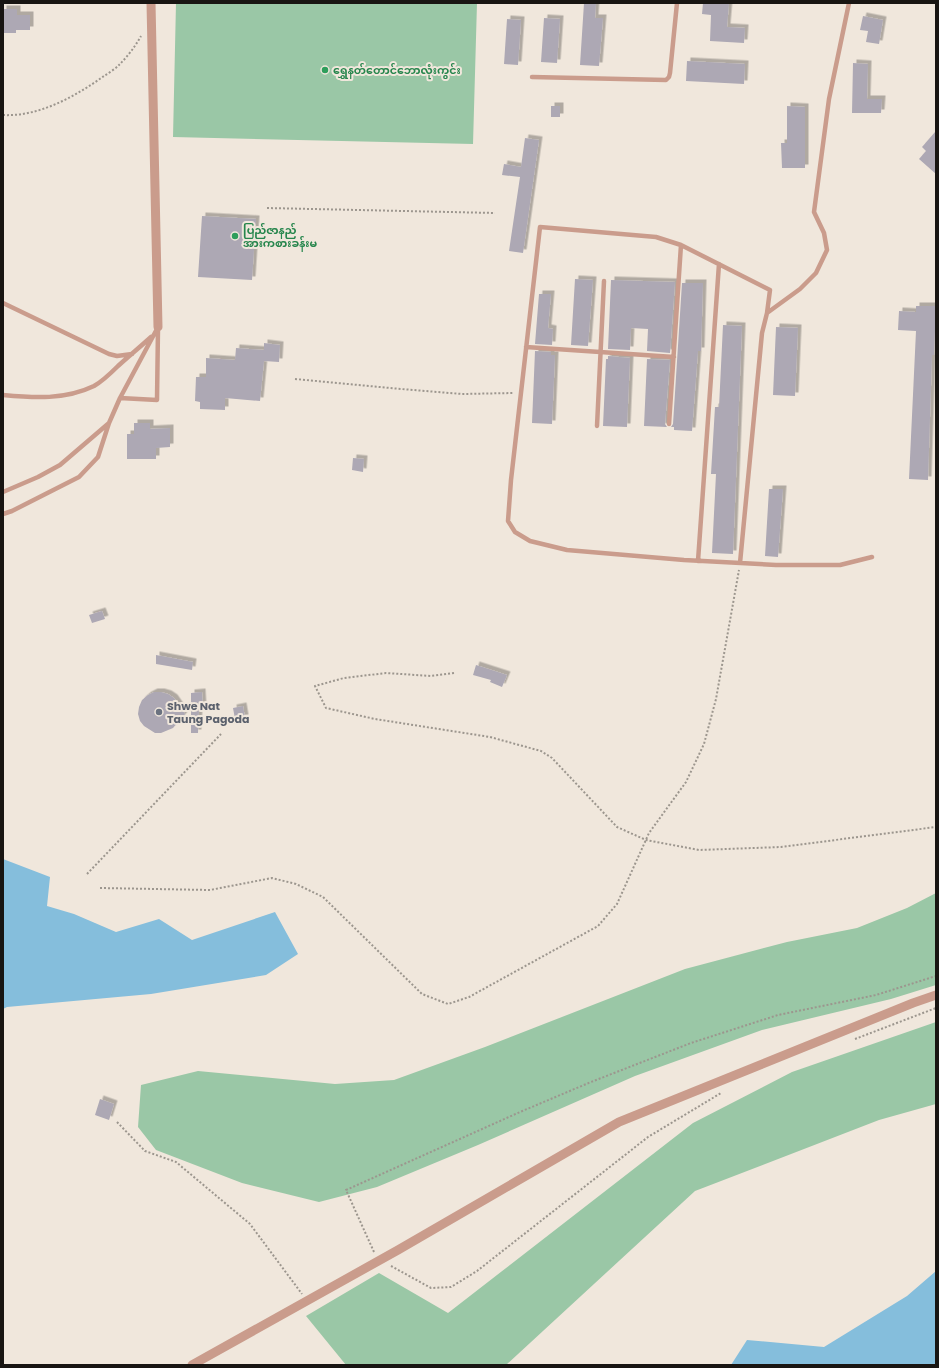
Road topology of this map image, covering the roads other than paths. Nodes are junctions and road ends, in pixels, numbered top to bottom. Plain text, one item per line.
1 (151, 3) edge
2 (677, 3) edge
3 (849, 3) edge
4 (532, 77) dead end
5 (681, 245) junction
6 (719, 264) junction
7 (604, 281) dead end
8 (3, 303) edge
9 (767, 313) junction
10 (156, 331) junction
11 (526, 347) junction
12 (600, 352) junction
13 (132, 354) junction
14 (674, 357) junction
15 (3, 395) edge
16 (120, 398) junction
17 (109, 423) junction
18 (669, 424) dead end
19 (597, 426) dead end
20 (3, 492) edge
21 (3, 514) edge
22 (872, 557) dead end
23 (698, 561) junction
24 (740, 563) junction
25 (936, 996) edge
26 (192, 1365) edge

1 - 10 street
2 - 4 lane
3 - 9 lane
5 - 6 lane
5 - 11 lane
5 - 14 lane
6 - 9 lane
6 - 23 lane
7 - 12 lane
8 - 13 lane
9 - 24 lane
10 - 13 lane
10 - 16 lane
10 - 16 lane
11 - 12 lane
11 - 23 lane
12 - 14 lane
12 - 19 lane
13 - 15 lane
14 - 18 lane
16 - 17 lane
17 - 20 lane
17 - 21 lane
22 - 24 lane
23 - 24 lane
25 - 26 street

